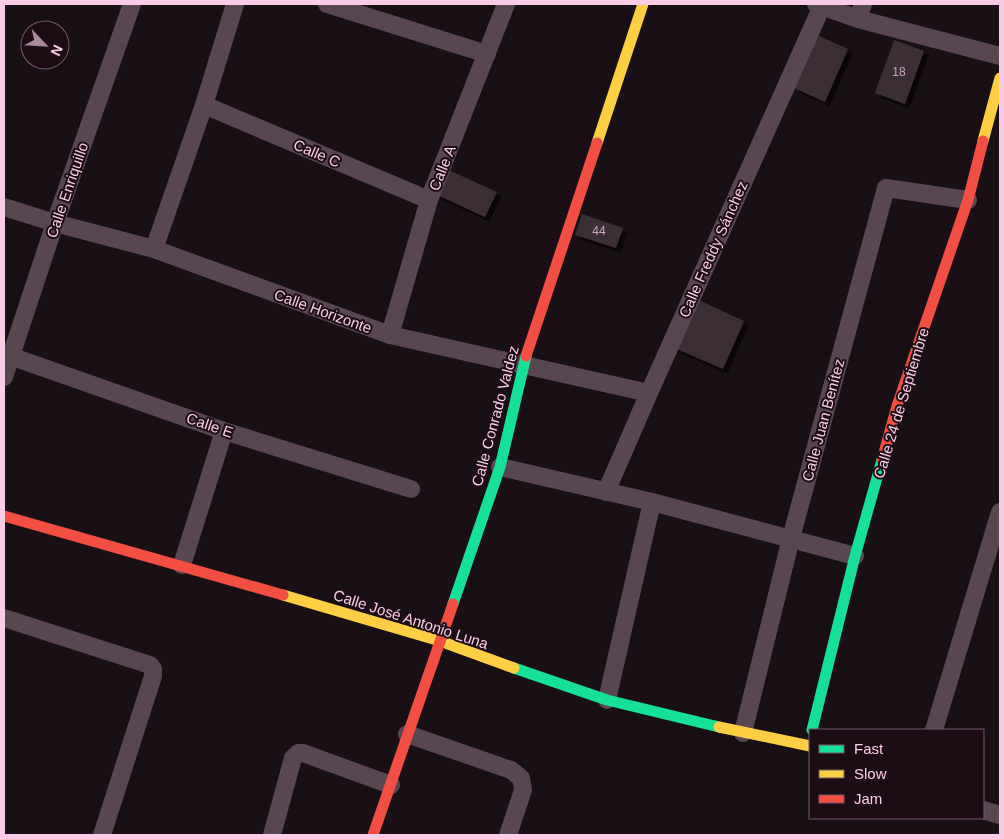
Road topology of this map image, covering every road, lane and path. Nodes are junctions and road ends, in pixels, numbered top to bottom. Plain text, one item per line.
1 (132, 4) edge
2 (235, 4) edge
3 (327, 4) edge
4 (506, 4) edge
5 (643, 4) edge
6 (819, 5) edge
7 (861, 11) edge
8 (487, 54) junction
9 (1000, 56) edge
10 (1000, 78) edge
11 (204, 105) junction
12 (429, 200) junction
13 (968, 200) junction
14 (4, 207) edge
15 (55, 223) junction
16 (154, 249) junction
17 (390, 335) junction
18 (10, 356) junction
19 (523, 365) junction
20 (4, 377) edge
21 (648, 393) junction
22 (224, 431) junction
23 (500, 467) junction
24 (411, 489) dead end
25 (606, 492) junction
26 (652, 502) junction
27 (1000, 512) edge
28 (4, 516) edge
29 (791, 538) junction
30 (856, 556) junction
31 (182, 565) junction
32 (4, 618) edge
33 (440, 641) junction
34 (607, 700) junction
35 (813, 729) edge
36 (934, 729) edge
37 (743, 733) junction
38 (407, 734) junction
39 (809, 740) edge
40 (391, 785) junction
41 (984, 810) edge
42 (1000, 815) edge
43 (102, 835) edge
44 (272, 835) edge
45 (373, 835) edge
46 (508, 835) edge

1 - 15 street, Calle Enriquillo
2 - 11 street
3 - 8 street
4 - 8 street, Calle A
5 - 19 street, Calle Conrado Valdez
6 - 7 street
6 - 21 street, Calle Freddy Sánchez
7 - 9 street
8 - 12 street, Calle A
10 - 13 street, Calle 24 de Septiembre
11 - 12 street, Calle C
11 - 16 street
12 - 17 street, Calle A
13 - 29 street, Calle Juan Benítez
13 - 30 street, Calle 24 de Septiembre
14 - 15 street, Calle Horizonte
15 - 16 street, Calle Horizonte
15 - 18 street, Calle Enriquillo
16 - 17 street, Calle Horizonte
17 - 19 street, Calle Horizonte
18 - 20 street, Calle Enriquillo
18 - 22 street, Calle E
19 - 21 street, Calle Horizonte
19 - 23 street, Calle Conrado Valdez
21 - 25 street, Calle Freddy Sánchez
22 - 24 street, Calle E
22 - 31 street
23 - 25 street
23 - 33 street, Calle Conrado Valdez
25 - 26 street
26 - 29 street
26 - 34 street
27 - 36 street
28 - 31 street, Calle José Antonio Luna
29 - 30 street
29 - 37 street, Calle Juan Benítez
30 - 35 street, Calle 24 de Septiembre
31 - 33 street, Calle José Antonio Luna
32 - 43 street
33 - 34 street, Calle José Antonio Luna
33 - 38 street, Calle Conrado Valdez
34 - 37 street, Calle José Antonio Luna
37 - 39 street, Calle José Antonio Luna
38 - 40 street, Calle Conrado Valdez
38 - 46 street
40 - 44 street
40 - 45 street, Calle Conrado Valdez
41 - 42 street

